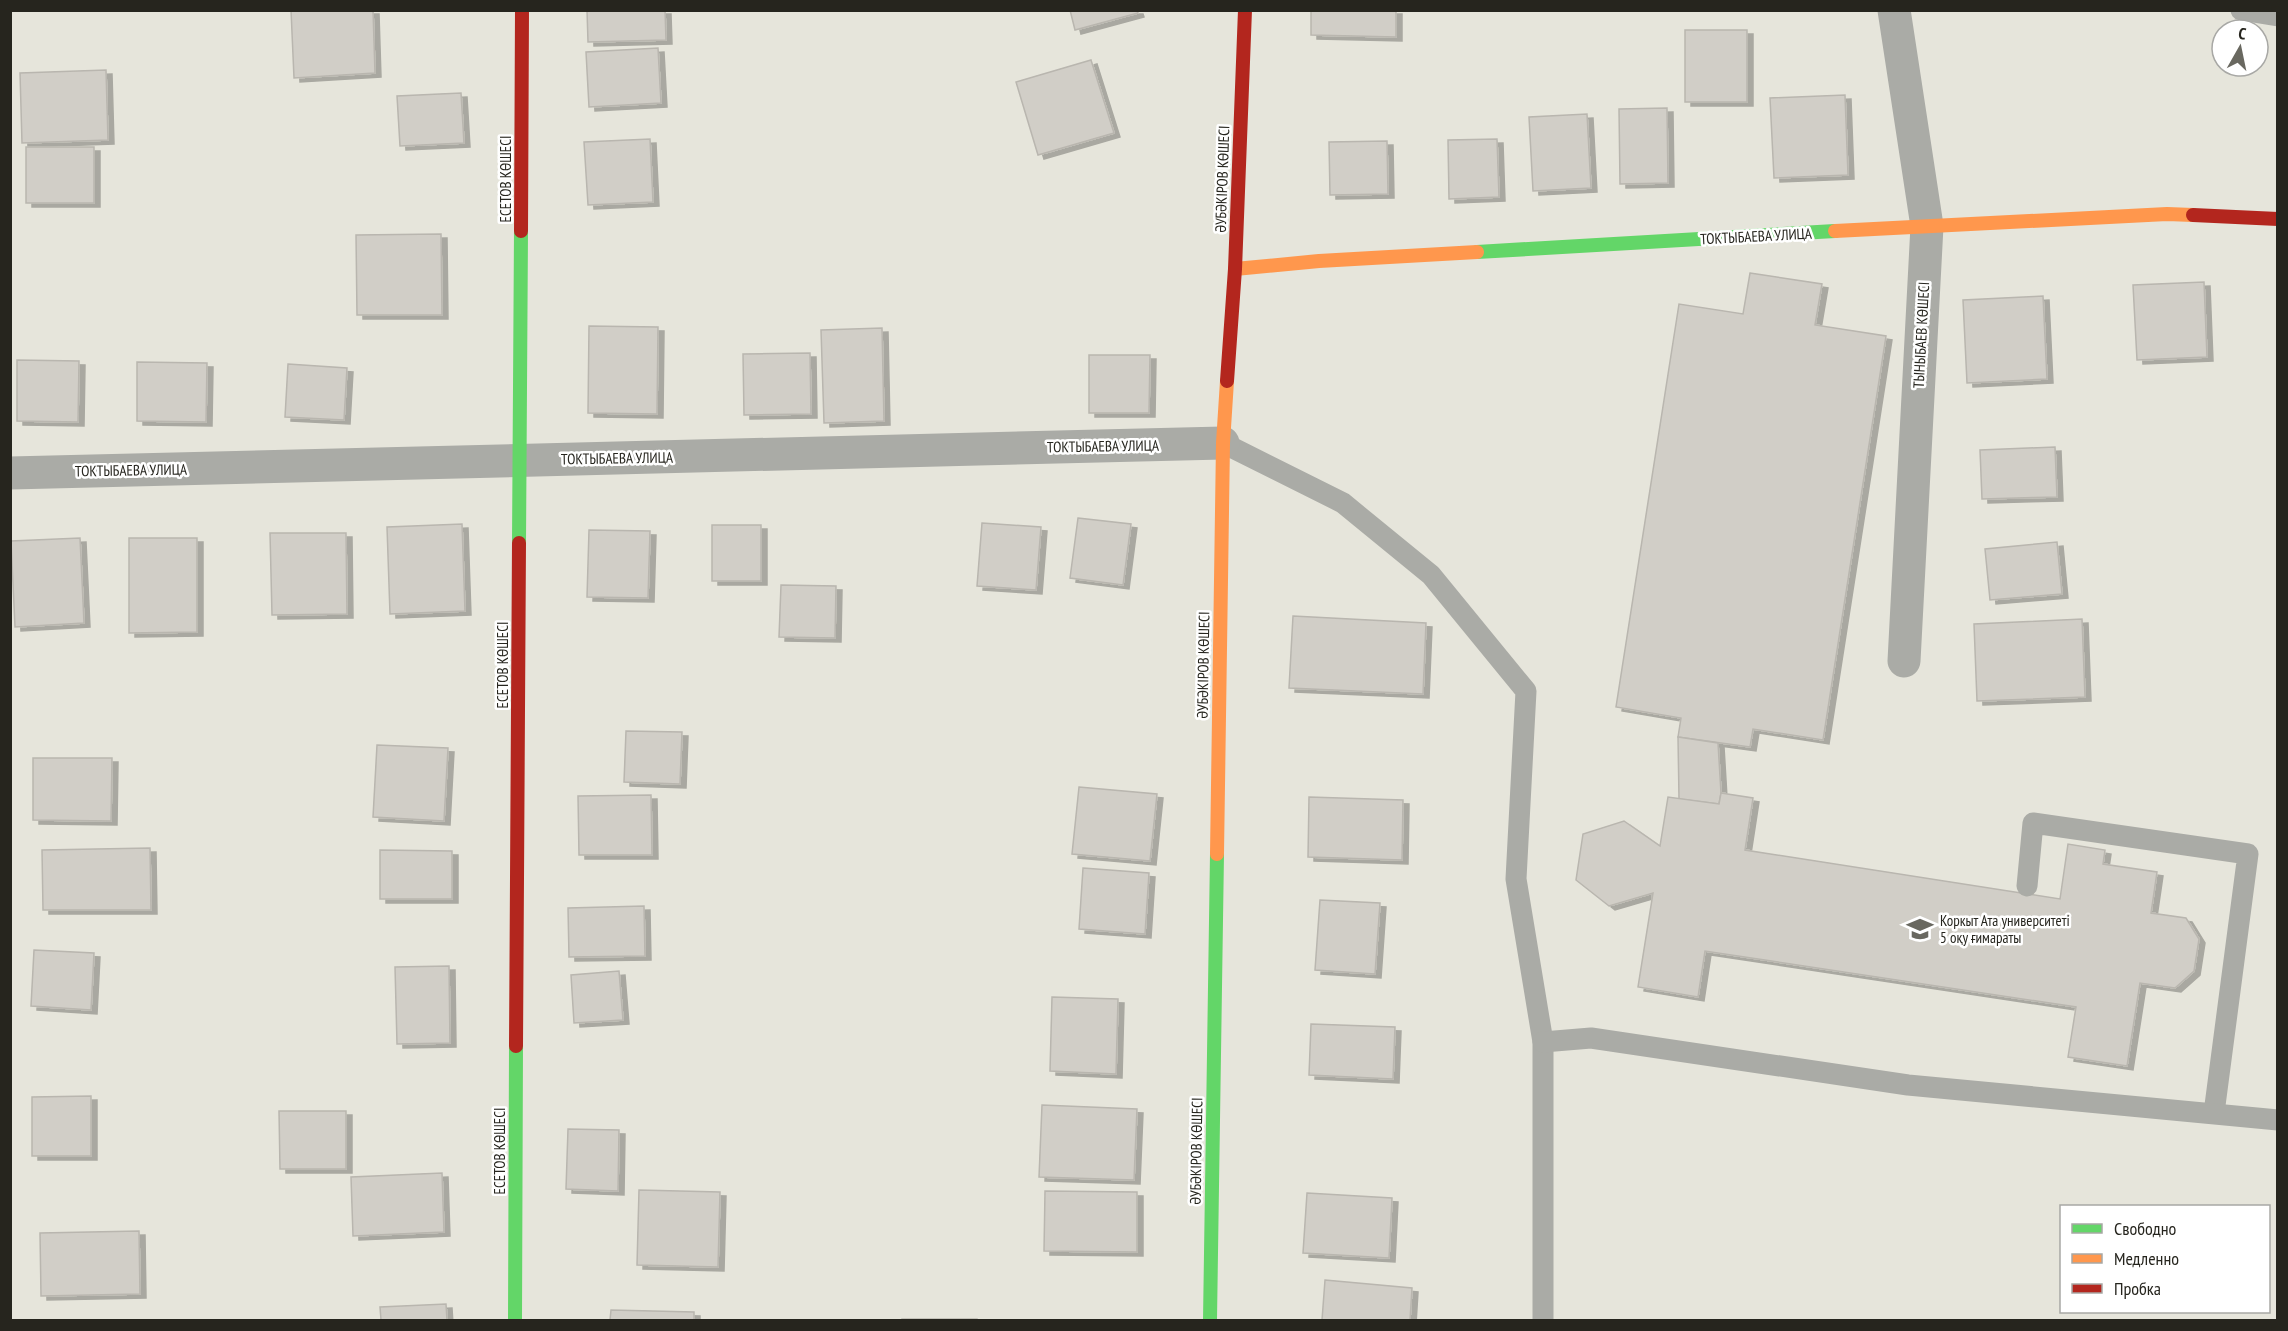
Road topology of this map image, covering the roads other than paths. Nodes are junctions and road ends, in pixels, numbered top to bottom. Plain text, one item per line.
1 (522, 10) edge
2 (1245, 10) edge
3 (1894, 10) edge
4 (2241, 10) edge
5 (2277, 16) edge
6 (2277, 219) edge
7 (1927, 225) junction
8 (1234, 269) junction
9 (1223, 443) junction
10 (520, 460) junction
11 (10, 472) edge
12 (1904, 661) dead end
13 (2027, 886) dead end
14 (1543, 1042) junction
15 (2214, 1113) junction
16 (2277, 1120) edge
17 (515, 1320) edge
18 (1210, 1320) edge
19 (1543, 1320) edge

1 - 10 street, ЕСЕТОВ КӨШЕСІ
2 - 8 street, ӘУБӘКІРОВ КӨШЕСІ
3 - 7 street, ТЫНЫБАЕВ КӨШЕСІ
4 - 5 lane
6 - 7 street, ТОКТЫБАЕВА УЛИЦА
7 - 8 street, ТОКТЫБАЕВА УЛИЦА
7 - 12 street, ТЫНЫБАЕВ КӨШЕСІ
8 - 9 street, ӘУБӘКІРОВ КӨШЕСІ
9 - 10 street, ТОКТЫБАЕВА УЛИЦА
9 - 14 lane
9 - 18 street, ӘУБӘКІРОВ КӨШЕСІ
10 - 11 street, ТОКТЫБАЕВА УЛИЦА
10 - 17 street, ЕСЕТОВ КӨШЕСІ
13 - 15 lane
14 - 15 lane
14 - 19 lane
15 - 16 lane

